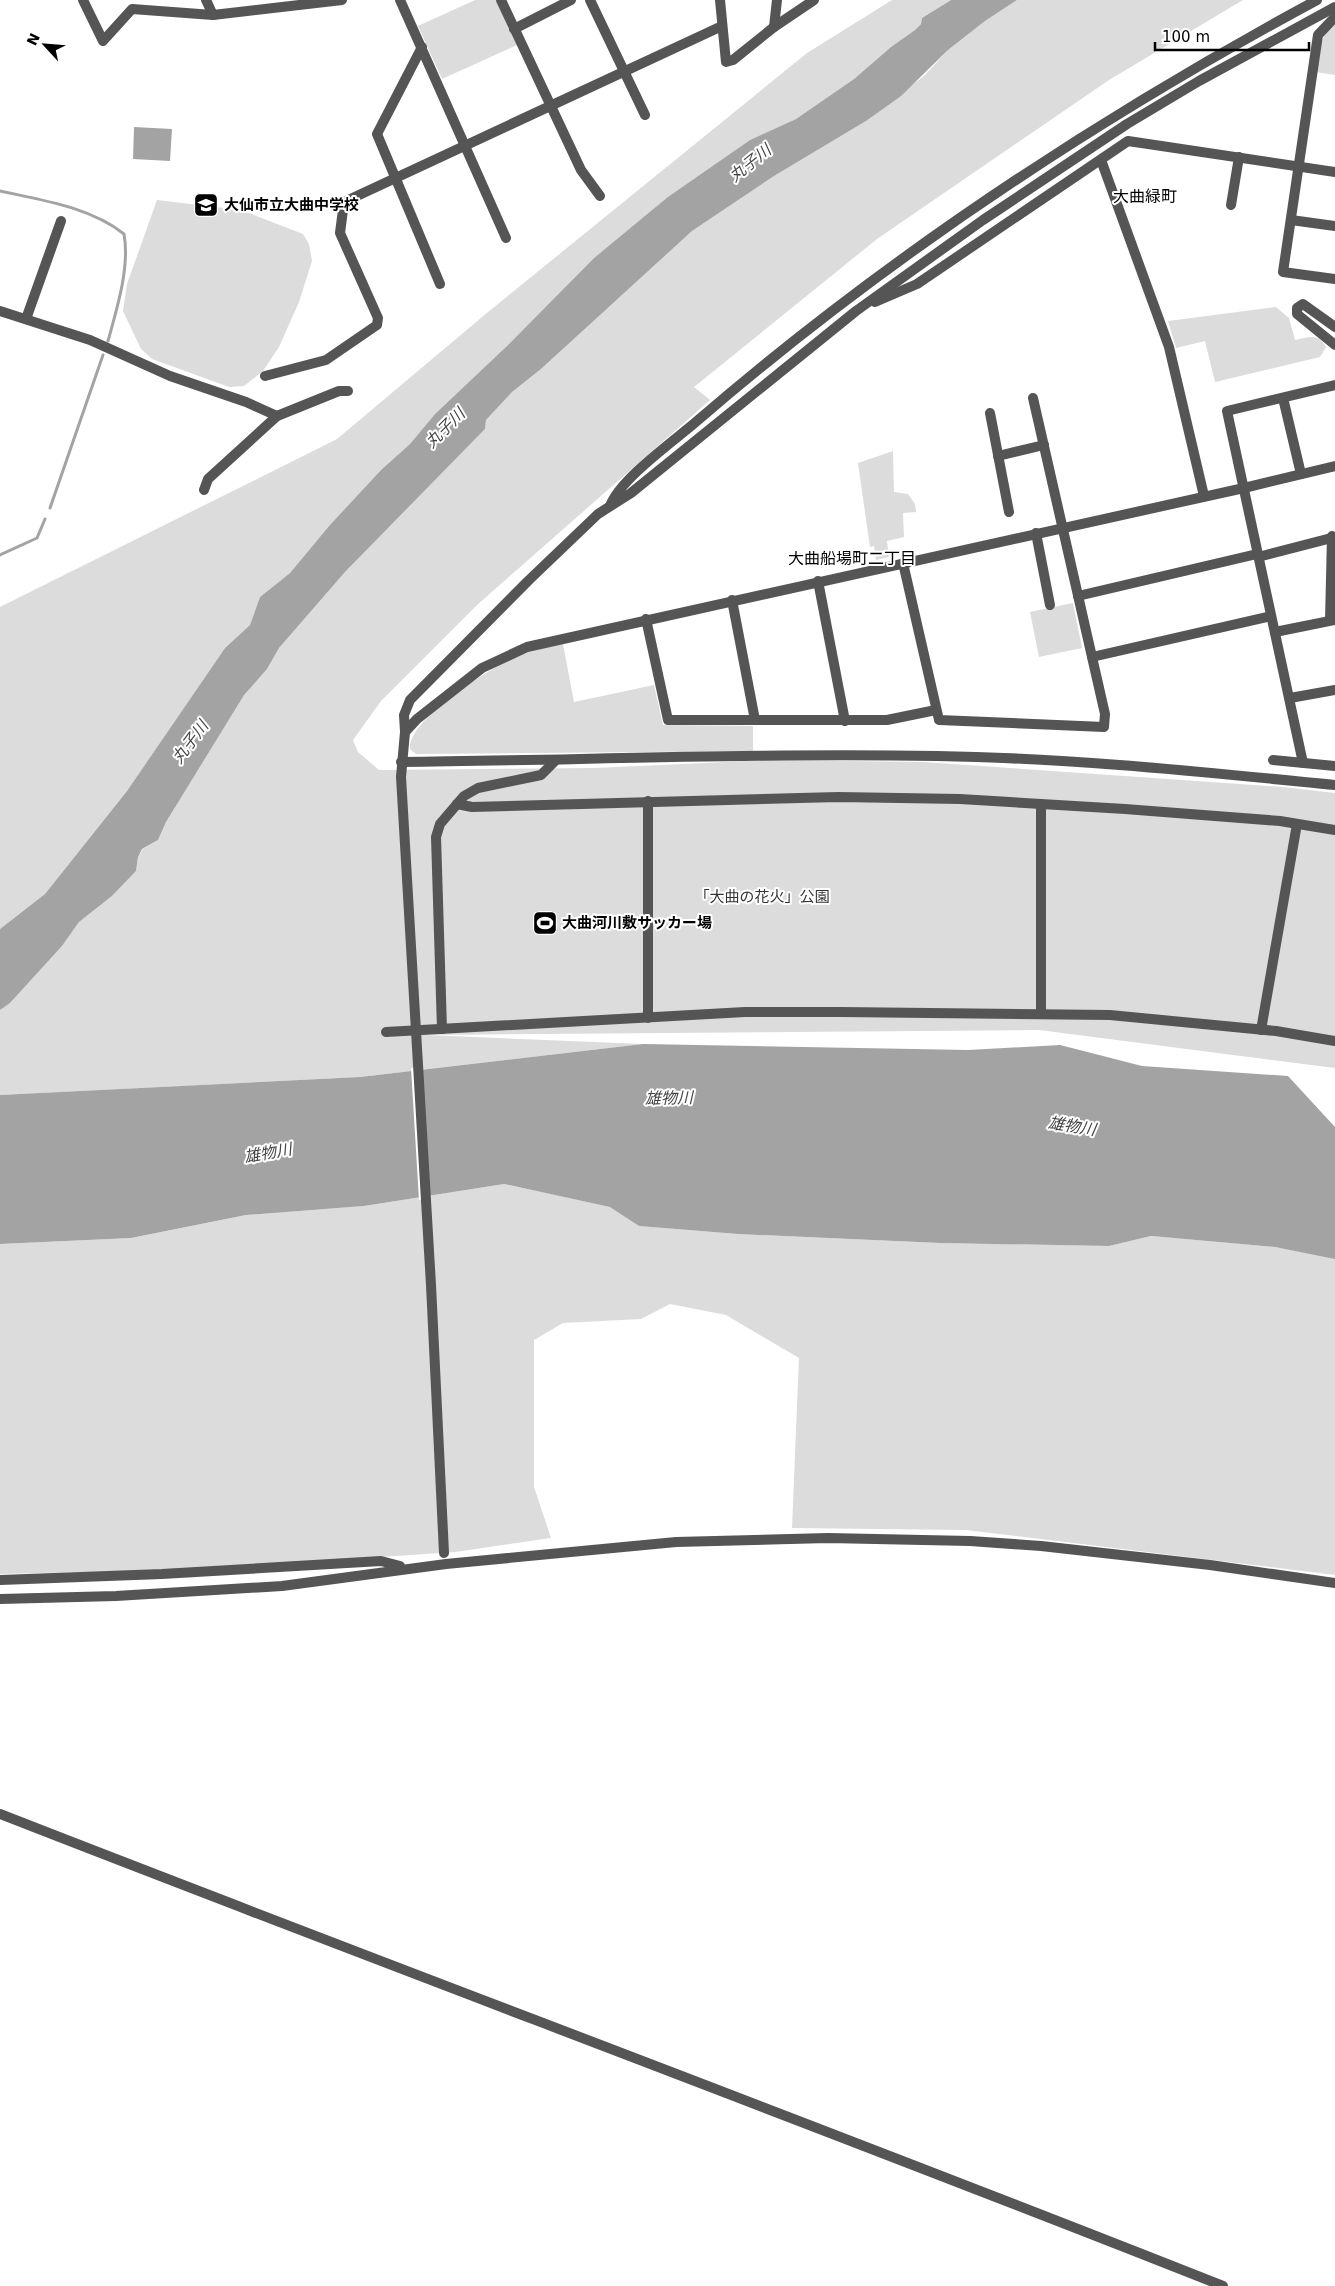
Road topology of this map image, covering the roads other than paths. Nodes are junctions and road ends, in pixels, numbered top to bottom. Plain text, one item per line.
1 (84, 0) edge
2 (206, 0) edge
3 (342, 0) edge
4 (400, 0) edge
5 (501, 0) edge
6 (571, 0) edge
7 (590, 0) edge
8 (720, 0) edge
9 (776, 0) edge
10 (814, 0) edge
11 (1317, 0) edge
12 (553, 4) edge
13 (1335, 7) edge
14 (212, 15) junction
15 (1335, 17) edge
16 (722, 26) junction
17 (774, 28) junction
18 (514, 29) junction
19 (422, 47) junction
20 (625, 72) junction
21 (551, 106) junction
22 (645, 114) dead end
23 (1119, 129) junction
24 (1126, 143) junction
25 (465, 145) junction
26 (1239, 157) junction
27 (1101, 160) junction
28 (1298, 166) junction
29 (1335, 172) edge
30 (394, 179) junction
31 (600, 196) dead end
32 (1231, 205) dead end
33 (1291, 220) junction
34 (61, 221) dead end
35 (1335, 226) edge
36 (506, 238) dead end
37 (1335, 279) edge
38 (440, 284) dead end
39 (0, 311) edge
40 (856, 311) junction
41 (26, 319) junction
42 (1335, 327) edge
43 (1335, 345) edge
44 (265, 376) dead end
45 (1335, 385) edge
46 (348, 390) dead end
47 (1033, 398) dead end
48 (1283, 398) junction
49 (990, 413) dead end
50 (277, 416) junction
51 (1044, 445) junction
52 (998, 456) junction
53 (1335, 466) edge
54 (1301, 474) junction
55 (1244, 488) junction
56 (204, 490) dead end
57 (1204, 496) junction
58 (610, 506) junction
59 (1009, 512) dead end
60 (1062, 527) junction
61 (1036, 533) junction
62 (1333, 536) edge
63 (1258, 556) junction
64 (903, 563) junction
65 (818, 581) junction
66 (1078, 596) junction
67 (732, 600) junction
68 (1050, 605) dead end
69 (1271, 616) junction
70 (646, 619) junction
71 (1333, 620) edge
72 (1275, 632) junction
73 (1092, 657) junction
74 (1335, 690) edge
75 (1321, 693) junction
76 (1335, 697) edge
77 (1290, 698) junction
78 (936, 710) junction
79 (755, 720) junction
80 (845, 721) junction
81 (405, 732) junction
82 (556, 760) junction
83 (1273, 760) dead end
84 (401, 762) junction
85 (1304, 763) junction
86 (1335, 766) edge
87 (1335, 784) edge
88 (648, 801) junction
89 (457, 804) junction
90 (1041, 804) junction
91 (1297, 824) junction
92 (1335, 830) edge
93 (1042, 1014) junction
94 (648, 1018) junction
95 (442, 1029) junction
96 (1261, 1030) junction
97 (386, 1032) dead end
98 (1335, 1041) edge
99 (446, 1564) junction
100 (408, 1568) junction
101 (0, 1580) edge
102 (1335, 1583) edge
103 (0, 1599) edge
104 (0, 1814) edge
105 (1223, 2286) edge

1 - 14 street
2 - 14 street
3 - 14 street
4 - 19 street
5 - 18 street
6 - 12 street
7 - 20 street
8 - 16 street
9 - 17 street
10 - 17 street
11 - 58 street
12 - 18 street
13 - 23 street
15 - 28 street
16 - 17 street
16 - 20 street
18 - 21 street
19 - 25 street
19 - 30 street
20 - 21 street
20 - 22 street
21 - 25 street
21 - 31 street
23 - 24 street
23 - 40 street
24 - 26 street
24 - 27 street
25 - 30 street
25 - 36 street
26 - 28 street
26 - 32 street
27 - 40 street
27 - 57 street
28 - 29 street
28 - 33 street
30 - 38 street
30 - 44 street
33 - 35 street
33 - 37 street
34 - 41 street
39 - 41 street
40 - 58 street
41 - 50 street
42 - 43 street
45 - 48 street
46 - 50 street
47 - 51 street
48 - 54 street
48 - 55 street
49 - 52 street
50 - 56 street
51 - 52 street
51 - 60 street
52 - 59 street
53 - 54 street
54 - 55 street
55 - 57 street
55 - 63 street
57 - 60 street
58 - 81 street
60 - 61 street
60 - 66 street
61 - 64 street
61 - 68 street
62 - 63 street
62 - 71 street
63 - 66 street
63 - 69 street
64 - 65 street
64 - 78 street
65 - 67 street
65 - 80 street
66 - 73 street
67 - 70 street
67 - 79 street
69 - 72 street
69 - 73 street
70 - 79 street
70 - 81 street
71 - 72 street
72 - 77 street
73 - 78 street
74 - 75 street
75 - 76 street
75 - 77 street
77 - 85 street
78 - 80 street
79 - 80 street
81 - 84 street
82 - 84 street
82 - 87 street
82 - 89 street
83 - 85 street
84 - 99 street, bridge
85 - 86 street
88 - 89 street
88 - 90 street
88 - 94 street
89 - 95 street
90 - 91 street
90 - 93 street
91 - 92 street
91 - 96 street
93 - 94 street
93 - 96 street
94 - 95 street
95 - 97 street
96 - 98 street
99 - 100 street
99 - 102 street
100 - 101 street
100 - 103 street
104 - 105 street

